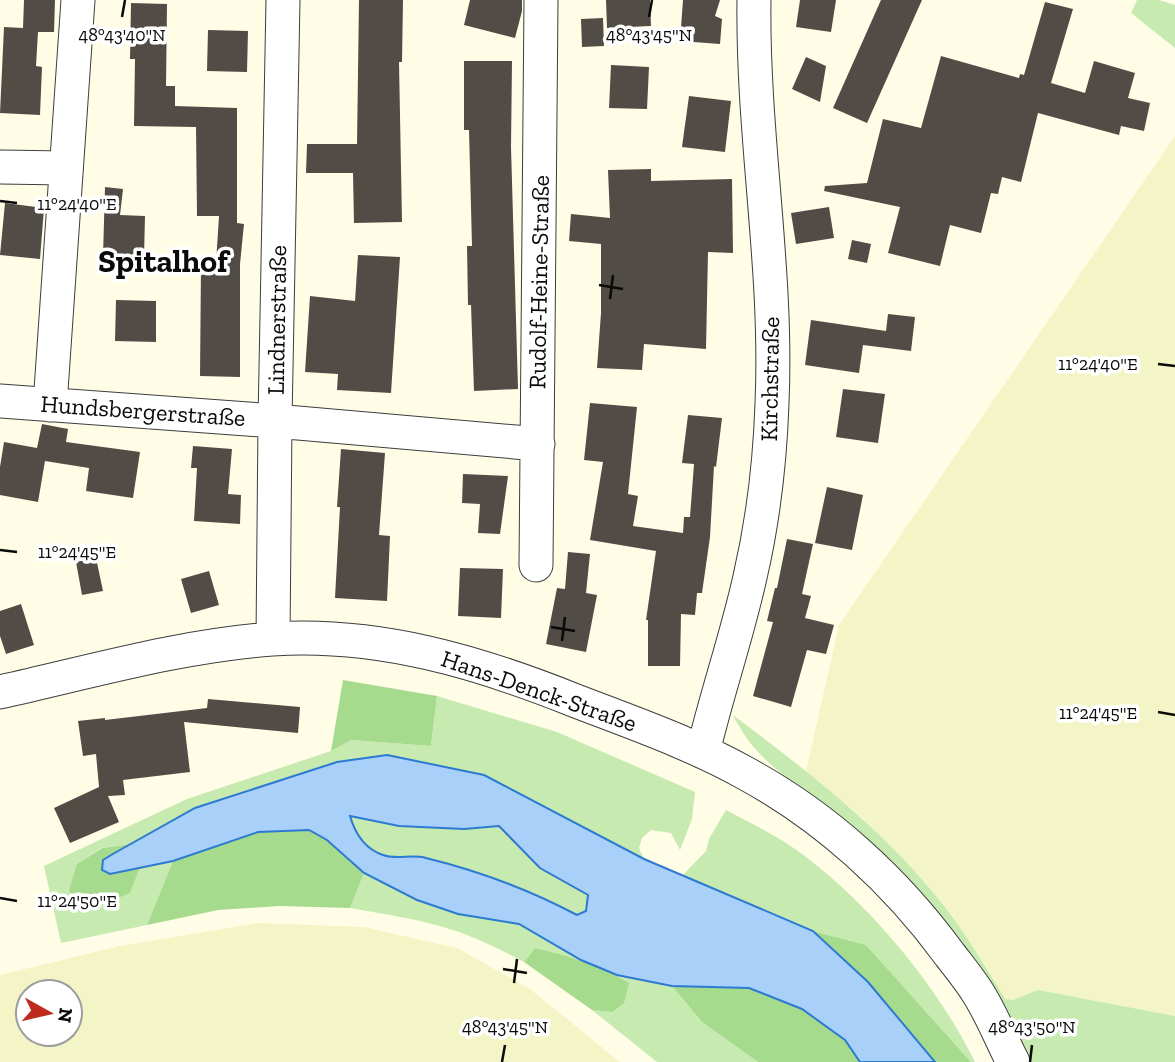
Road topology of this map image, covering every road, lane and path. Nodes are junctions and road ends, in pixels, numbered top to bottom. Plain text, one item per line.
1 (78, 0) edge
2 (283, 0) edge
3 (541, 0) edge
4 (754, 0) edge
5 (0, 167) edge
6 (66, 168) junction
7 (0, 401) edge
8 (50, 405) junction
9 (275, 421) junction
10 (538, 444) junction
11 (536, 565) dead end
12 (273, 639) junction
13 (0, 692) edge
14 (702, 752) junction
15 (1013, 1062) edge

1 - 6 street
2 - 9 street, Lindnerstraße
3 - 10 street, Rudolf-Heine-Straße
4 - 14 street, Kirchstraße
5 - 6 street
6 - 8 street
7 - 8 street, Hundsbergerstraße
8 - 9 street, Hundsbergerstraße
9 - 10 street, Hundsbergerstraße
9 - 12 street, Lindnerstraße
10 - 11 street, Rudolf-Heine-Straße
12 - 13 street, Hans-Denck-Straße
12 - 14 street, Hans-Denck-Straße
14 - 15 street, Hans-Denck-Straße

